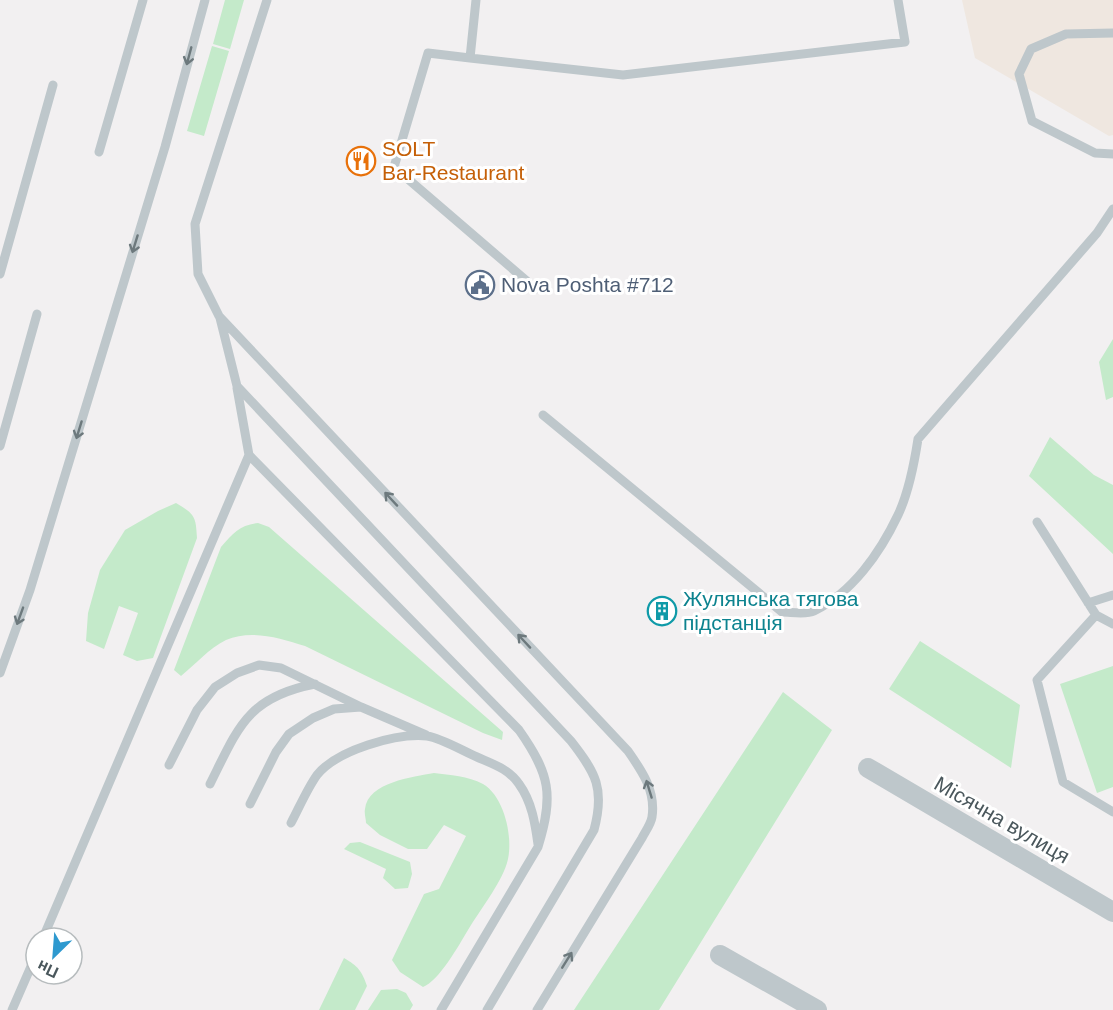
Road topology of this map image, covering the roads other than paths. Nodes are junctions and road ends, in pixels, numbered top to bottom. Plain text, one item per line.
1 (142, 0) edge
2 (205, 0) edge
3 (267, 0) edge
4 (476, 0) edge
5 (898, 0) edge
6 (1113, 33) edge
7 (470, 58) junction
8 (53, 85) dead end
9 (99, 152) dead end
10 (1113, 154) edge
11 (1113, 209) edge
12 (0, 274) edge
13 (536, 289) dead end
14 (37, 314) dead end
15 (219, 316) junction
16 (237, 386) junction
17 (543, 416) dead end
18 (0, 446) edge
19 (249, 455) junction
20 (1037, 522) dead end
21 (1113, 595) edge
22 (1088, 603) junction
23 (1096, 615) junction
24 (1113, 624) edge
25 (0, 673) edge
26 (315, 684) junction
27 (361, 707) junction
28 (428, 736) junction
29 (169, 765) dead end
30 (868, 768) dead end
31 (210, 784) dead end
32 (250, 804) dead end
33 (1113, 812) edge
34 (291, 823) dead end
35 (538, 847) junction
36 (1113, 912) edge
37 (48, 926) edge
38 (720, 955) dead end
39 (24, 982) edge
40 (12, 1010) edge
41 (441, 1010) edge
42 (487, 1010) edge
43 (537, 1010) edge
44 (817, 1010) edge

1 - 9 lane
2 -> 25 lane
3 - 15 lane
4 - 7 lane
5 - 7 lane
6 - 10 lane
7 - 13 lane
8 - 12 lane
11 - 17 lane
14 - 18 lane
15 - 16 lane
43 -> 15 lane
16 - 19 lane
16 - 42 lane
19 - 35 lane
19 - 37 lane
20 - 22 lane
21 - 22 lane
22 - 23 lane
23 - 24 lane
23 - 33 lane
26 - 27 lane
26 - 29 lane
26 - 31 lane
27 - 28 lane
27 - 32 lane
28 - 34 lane
28 - 35 lane
30 - 36 street, Місячна вулиця
35 - 41 lane
38 - 44 street
39 - 40 lane

